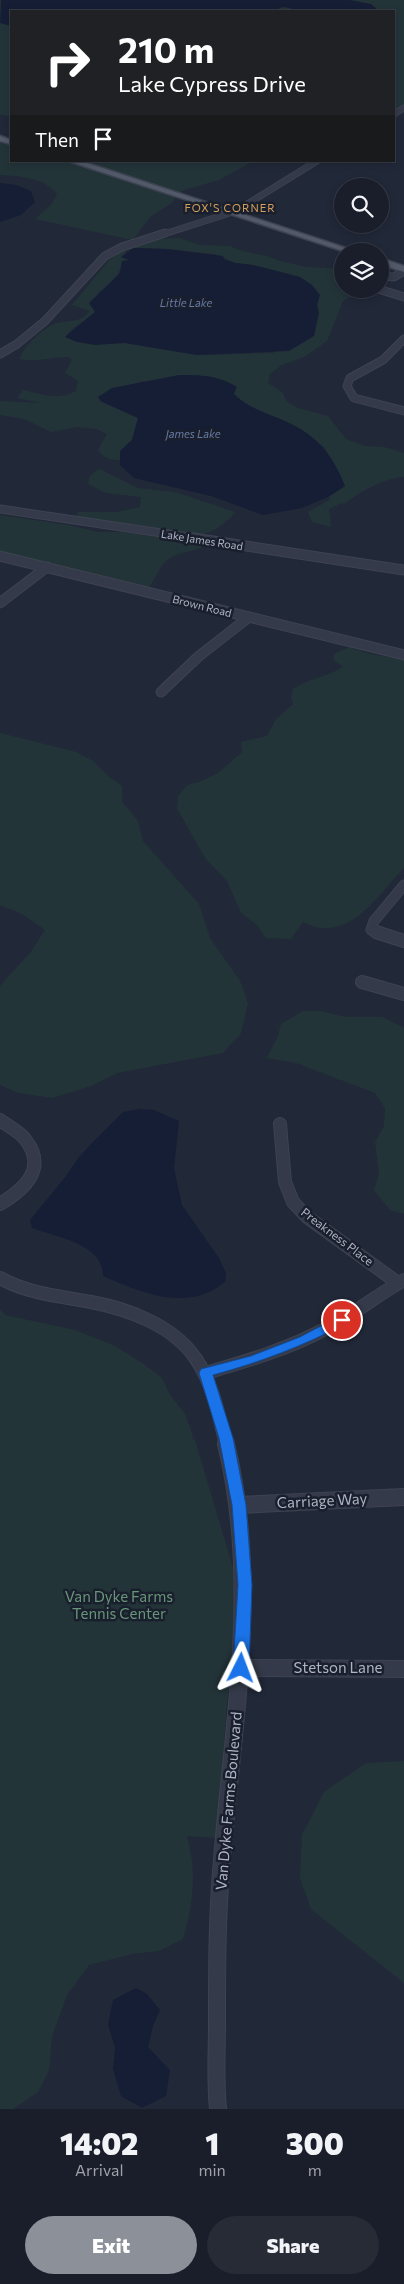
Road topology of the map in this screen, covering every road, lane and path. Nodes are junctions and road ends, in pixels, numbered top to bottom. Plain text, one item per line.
1 (75, 162) edge
2 (315, 162) edge
3 (231, 213) junction
4 (334, 246) edge
5 (389, 264) edge
6 (403, 269) edge
7 (389, 276) edge
8 (389, 292) edge
9 (404, 297) edge
10 (404, 339) edge
11 (0, 354) edge
12 (404, 411) edge
13 (0, 509) edge
14 (0, 556) edge
15 (47, 567) junction
16 (404, 570) edge
17 (0, 603) edge
18 (249, 617) junction
19 (404, 655) edge
20 (161, 692) dead end
21 (404, 885) edge
22 (404, 941) edge
23 (362, 982) dead end
24 (404, 994) edge
25 (0, 1120) edge
26 (280, 1124) dead end
27 (0, 1204) edge
28 (0, 1278) edge
29 (401, 1281) edge
30 (206, 1373) junction
31 (404, 1497) edge
32 (239, 1505) junction
33 (241, 1668) junction
34 (404, 1669) edge
35 (218, 2109) edge

1 - 3 main road
2 - 3 street
3 - 4 main road
3 - 11 street
5 - 6 main road
6 - 7 street
8 - 9 street
10 - 12 street
13 - 16 street, Lake James Road
14 - 15 street, Brown Road
15 - 17 street
15 - 18 street, Brown Road
18 - 19 street, Brown Road
18 - 20 street
21 - 22 street
23 - 24 street
25 - 27 street
26 - 29 street, Preakness Place
28 - 30 street, Van Dyke Farms Boulevard
29 - 30 street
30 - 32 street, Van Dyke Farms Boulevard
31 - 32 street, Carriage Way
32 - 33 street, Van Dyke Farms Boulevard
33 - 34 street, Stetson Lane
33 - 35 street, Van Dyke Farms Boulevard

